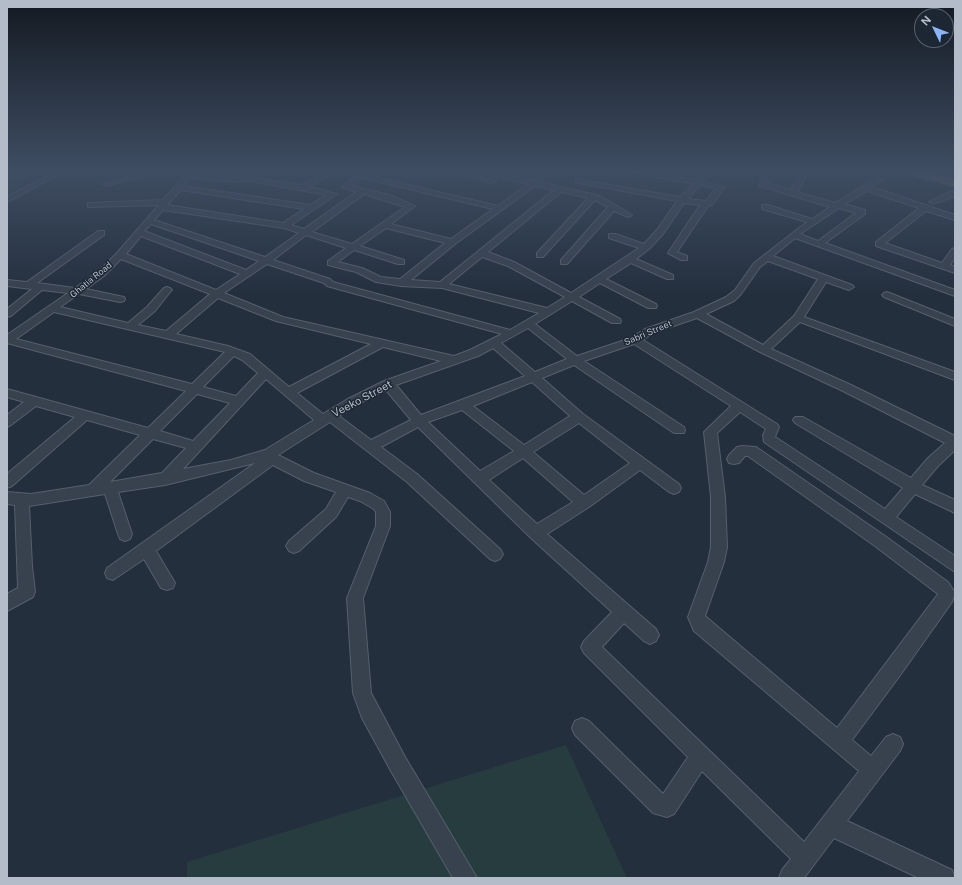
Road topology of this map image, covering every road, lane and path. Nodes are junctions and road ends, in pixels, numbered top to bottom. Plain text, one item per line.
1 (157, 212) edge
2 (209, 212) edge
3 (306, 212) edge
4 (332, 212) edge
5 (402, 212) edge
6 (492, 212) edge
7 (531, 212) edge
8 (580, 212) edge
9 (608, 212) edge
10 (623, 212) edge
11 (674, 212) edge
12 (699, 212) edge
13 (782, 212) edge
14 (829, 212) edge
15 (862, 212) edge
16 (919, 212) edge
17 (937, 212) edge
18 (628, 215) dead end
19 (955, 218) edge
20 (150, 221) junction
21 (814, 222) junction
22 (384, 225) junction
23 (285, 226) junction
24 (305, 231) junction
25 (139, 232) junction
26 (101, 233) dead end
27 (794, 235) junction
28 (612, 236) dead end
29 (452, 242) junction
30 (819, 244) junction
31 (354, 246) junction
32 (646, 247) junction
33 (955, 251) edge
34 (481, 253) junction
35 (120, 255) junction
36 (540, 255) dead end
37 (767, 257) junction
38 (684, 258) dead end
39 (630, 259) junction
40 (266, 260) junction
41 (401, 262) dead end
42 (564, 262) dead end
43 (944, 267) junction
44 (955, 270) edge
45 (247, 274) junction
46 (670, 277) dead end
47 (824, 278) junction
48 (599, 279) junction
49 (7, 283) edge
50 (401, 283) junction
51 (29, 285) junction
52 (442, 285) junction
53 (40, 286) junction
54 (849, 287) dead end
55 (167, 290) dead end
56 (79, 291) junction
57 (955, 293) edge
58 (216, 294) junction
59 (887, 295) dead end
60 (573, 296) junction
61 (120, 299) dead end
62 (652, 306) dead end
63 (54, 309) junction
64 (548, 312) junction
65 (7, 314) edge
66 (698, 314) junction
67 (798, 318) junction
68 (616, 321) dead end
69 (955, 322) edge
70 (528, 323) junction
71 (131, 326) junction
72 (510, 333) junction
73 (168, 334) junction
74 (7, 340) edge
75 (635, 340) junction
76 (381, 342) junction
77 (494, 343) junction
78 (764, 350) junction
79 (232, 352) junction
80 (454, 360) junction
81 (575, 360) junction
82 (266, 373) junction
83 (955, 376) edge
84 (531, 377) junction
85 (388, 384) junction
86 (195, 390) junction
87 (288, 392) junction
88 (7, 393) edge
89 (34, 401) junction
90 (240, 401) junction
91 (464, 405) junction
92 (739, 406) junction
93 (85, 415) junction
94 (579, 417) junction
95 (327, 419) junction
96 (799, 420) dead end
97 (419, 421) junction
98 (7, 422) edge
99 (679, 430) dead end
100 (149, 434) junction
101 (955, 442) edge
102 (196, 446) junction
103 (372, 446) junction
104 (523, 451) junction
105 (270, 456) junction
106 (734, 459) dead end
107 (640, 463) junction
108 (165, 479) junction
109 (479, 479) junction
110 (7, 482) edge
111 (914, 486) junction
112 (110, 488) junction
113 (674, 488) dead end
114 (93, 490) junction
115 (345, 490) junction
116 (14, 499) edge
117 (584, 503) junction
118 (955, 507) edge
119 (892, 522) junction
120 (536, 533) junction
121 (126, 534) dead end
122 (880, 541) junction
123 (294, 546) dead end
124 (146, 549) junction
125 (495, 554) dead end
126 (955, 565) edge
127 (113, 573) dead end
128 (167, 583) dead end
129 (7, 604) edge
130 (624, 612) junction
131 (650, 635) dead end
132 (582, 728) dead end
133 (839, 741) junction
134 (893, 744) dead end
135 (701, 755) junction
136 (873, 770) junction
137 (832, 825) junction
138 (804, 857) junction
139 (466, 878) edge
140 (790, 878) edge
141 (944, 878) edge

1 - 20 street, Ghatia Road
2 - 23 street
3 - 23 street
4 - 24 street
5 - 22 street
6 - 29 street
7 - 34 street
8 - 36 street
9 - 42 street
10 - 18 street
11 - 32 street, Veeko Street
12 - 38 street
13 - 21 street
14 - 21 street, Sabri Street
15 - 30 street
16 - 43 street
17 - 19 street
20 - 25 street, Ghatia Road
20 - 40 street
21 - 27 street, Sabri Street
22 - 29 street
22 - 31 street
23 - 24 street
24 - 31 street
24 - 40 street
25 - 35 street, Ghatia Road
25 - 45 street
26 - 51 street
27 - 30 street
27 - 37 street, Sabri Street
28 - 32 street
29 - 50 street
30 - 57 street
31 - 41 street
31 - 50 street
32 - 39 street, Veeko Street
33 - 43 street
34 - 52 street
34 - 60 street
35 - 56 street, Ghatia Road
35 - 58 street
37 - 47 street
37 - 66 street, Sabri Street
39 - 46 street
39 - 48 street, Veeko Street
40 - 45 street
40 - 72 street
43 - 44 street
45 - 58 street
47 - 54 street
47 - 67 street
48 - 60 street, Veeko Street
48 - 62 street
49 - 51 street
50 - 52 street
51 - 53 street
52 - 64 street
53 - 56 street
53 - 65 street
55 - 71 street
56 - 61 street
56 - 63 street, Ghatia Road
58 - 73 street
58 - 76 street
59 - 69 street
60 - 64 street, Veeko Street
60 - 68 street
63 - 71 street
63 - 74 street, Ghatia Road
64 - 70 street, Veeko Street
66 - 75 street, Sabri Street
66 - 78 street
67 - 78 street
67 - 83 street
70 - 72 street, Veeko Street
70 - 81 street
71 - 73 street
72 - 77 street, Veeko Street
73 - 79 street
74 - 86 street
75 - 81 street, Sabri Street
75 - 92 street
76 - 80 street
76 - 87 street
77 - 80 street, Veeko Street
77 - 84 street
78 - 101 street
79 - 82 street
79 - 86 street
80 - 85 street, Veeko Street
81 - 84 street, Sabri Street
81 - 99 street
82 - 87 street
82 - 90 street
84 - 91 street, Sabri Street
84 - 94 street
85 - 95 street, Veeko Street
85 - 97 street
86 - 90 street
86 - 100 street
87 - 95 street
88 - 89 street
89 - 93 street
89 - 98 street
90 - 102 street
91 - 97 street, Sabri Street
91 - 104 street
92 - 119 street
92 - 133 street
93 - 100 street
93 - 110 street
94 - 104 street
94 - 107 street
95 - 103 street
95 - 105 street, Veeko Street
96 - 111 street
97 - 103 street, Sabri Street
97 - 109 street
100 - 102 street
100 - 114 street
101 - 111 street
102 - 108 street
103 - 125 street
104 - 109 street
104 - 117 street
105 - 108 street, Veeko Street
105 - 115 street
105 - 124 street
106 - 122 street
107 - 113 street
107 - 117 street
108 - 112 street, Veeko Street
109 - 120 street
111 - 118 street
111 - 119 street
112 - 114 street, Veeko Street
112 - 121 street
114 - 116 street, Veeko Street
115 - 123 street
115 - 139 street
116 - 129 street
117 - 120 street
119 - 122 street
119 - 126 street
120 - 130 street
122 - 133 street
124 - 127 street
124 - 128 street
130 - 131 street
130 - 135 street
132 - 135 street
133 - 136 street
134 - 136 street
135 - 138 street
136 - 137 street
137 - 138 street
137 - 141 street
138 - 140 street

